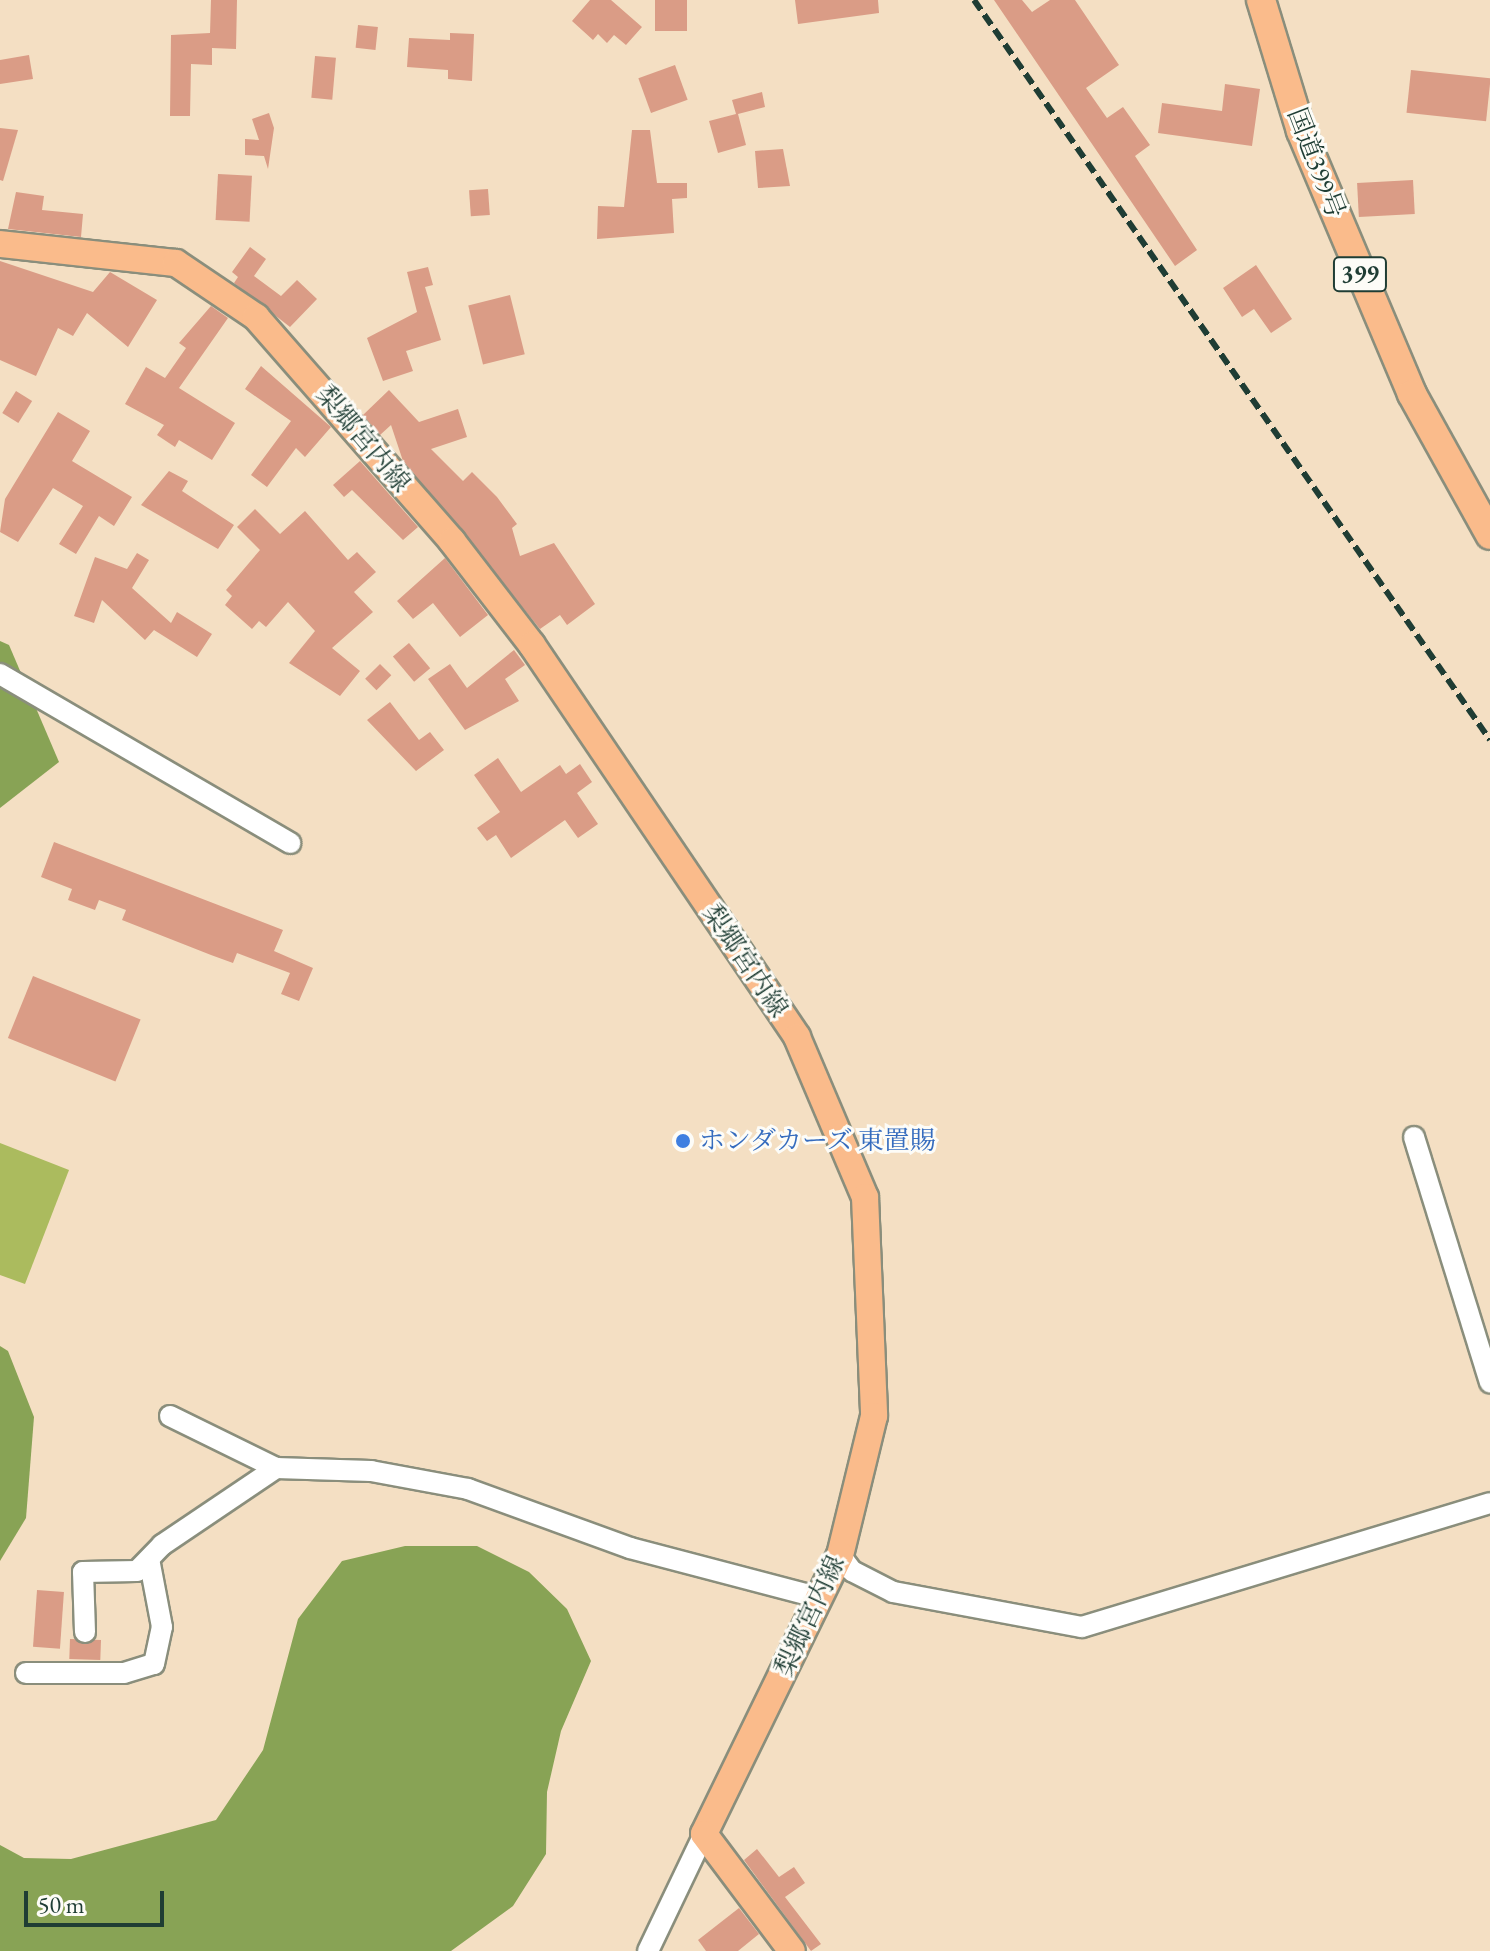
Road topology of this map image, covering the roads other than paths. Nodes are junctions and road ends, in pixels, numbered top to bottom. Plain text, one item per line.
1 (1261, 0) edge
2 (0, 244) edge
3 (1490, 535) edge
4 (0, 674) edge
5 (290, 843) dead end
6 (1414, 1137) dead end
7 (1490, 1383) edge
8 (170, 1416) dead end
9 (276, 1468) junction
10 (1490, 1503) edge
11 (840, 1555) junction
12 (150, 1564) junction
13 (820, 1598) junction
14 (85, 1632) dead end
15 (26, 1673) dead end
16 (704, 1834) junction
17 (648, 1951) edge
18 (792, 1951) edge

1 - 3 highway, 国道399号 / 399
2 - 11 main road, 梨郷宮内線
4 - 5 street
6 - 7 street
8 - 9 street
9 - 12 street
9 - 13 street
10 - 11 street
11 - 13 main road, 梨郷宮内線
12 - 14 street
12 - 15 street
13 - 16 main road, 梨郷宮内線
16 - 17 street
16 - 18 main road

